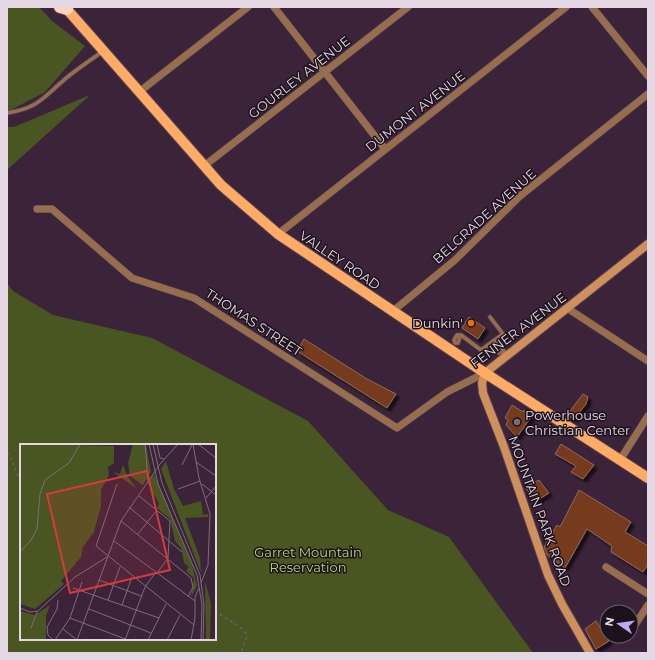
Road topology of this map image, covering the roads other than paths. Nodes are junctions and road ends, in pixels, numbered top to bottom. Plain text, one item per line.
1 (248, 7) edge
2 (274, 7) edge
3 (408, 7) edge
4 (566, 7) edge
5 (592, 7) edge
6 (64, 8) edge
7 (104, 50) junction
8 (326, 72) junction
9 (648, 76) edge
10 (139, 92) junction
11 (648, 94) edge
12 (7, 113) edge
13 (385, 149) junction
14 (204, 166) junction
15 (38, 209) dead end
16 (278, 234) junction
17 (648, 245) edge
18 (567, 308) junction
19 (393, 311) junction
20 (490, 317) dead end
21 (495, 343) junction
22 (453, 346) junction
23 (505, 354) junction
24 (648, 361) edge
25 (485, 373) junction
26 (648, 416) edge
27 (397, 428) joint
28 (620, 460) junction
29 (648, 478) edge
30 (606, 567) dead end
31 (648, 594) edge
32 (648, 605) edge
33 (639, 619) edge
34 (590, 653) edge

1 - 10 street
2 - 8 street
3 - 8 street, GOURLEY AVENUE
4 - 13 street, DUMONT AVENUE
5 - 9 street
6 - 7 main road, VALLEY ROAD
7 - 10 main road, VALLEY ROAD
7 - 12 lane
8 - 13 street
8 - 14 street, GOURLEY AVENUE
10 - 14 main road, VALLEY ROAD
11 - 19 street, BELGRADE AVENUE
13 - 16 street, DUMONT AVENUE
14 - 16 main road, VALLEY ROAD
15 - 27 street, THOMAS STREET
16 - 19 main road, VALLEY ROAD
17 - 18 street, FENNER AVENUE
18 - 23 street, FENNER AVENUE
18 - 24 street
19 - 22 main road, VALLEY ROAD
20 - 21 lane
21 - 22 lane
21 - 23 lane
22 - 25 main road, VALLEY ROAD
23 - 25 street, FENNER AVENUE
25 - 27 street, FENNER AVENUE
25 - 28 main road, VALLEY ROAD
25 - 34 street, MOUNTAIN PARK ROAD
26 - 28 street
28 - 29 main road, VALLEY ROAD
30 - 31 street
32 - 33 street

